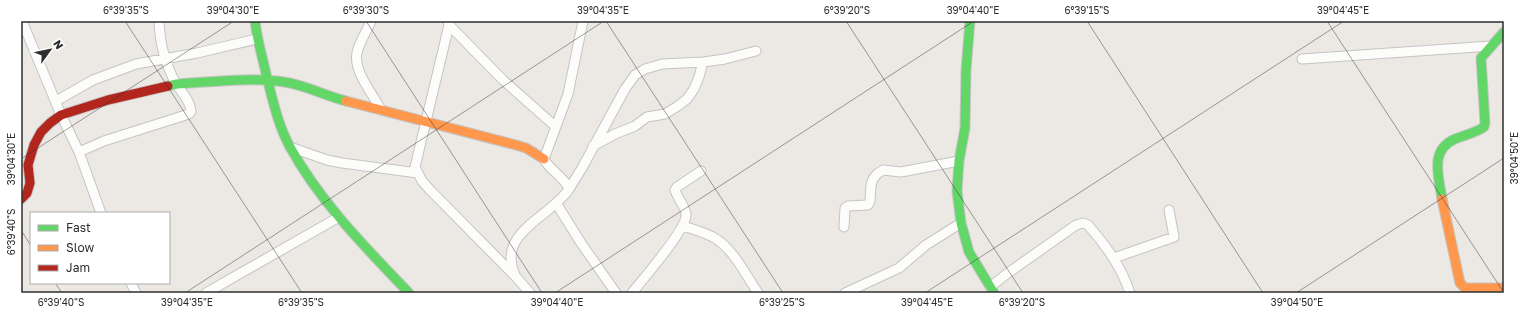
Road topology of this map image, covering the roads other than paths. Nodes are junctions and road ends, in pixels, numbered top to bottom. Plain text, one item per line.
1 (22, 21) edge
2 (159, 21) edge
3 (255, 21) edge
4 (371, 21) edge
5 (583, 21) edge
6 (970, 21) edge
7 (448, 23) edge
8 (1504, 32) edge
9 (257, 39) junction
10 (1491, 46) junction
11 (756, 51) dead end
12 (164, 59) junction
13 (1302, 59) dead end
14 (703, 62) junction
15 (268, 80) junction
16 (177, 84) junction
17 (56, 101) junction
18 (381, 110) junction
19 (62, 116) junction
20 (426, 122) junction
21 (556, 127) junction
22 (593, 146) junction
23 (290, 147) junction
24 (79, 152) junction
25 (544, 159) junction
26 (959, 161) junction
27 (701, 171) dead end
28 (418, 173) junction
29 (569, 189) junction
30 (21, 199) edge
31 (556, 203) junction
32 (1169, 210) dead end
33 (101, 212) edge
34 (339, 217) junction
35 (961, 223) junction
36 (683, 226) junction
37 (844, 227) dead end
38 (1114, 258) junction
39 (517, 278) junction
40 (132, 284) edge
41 (1504, 288) edge
42 (992, 290) edge
43 (1465, 290) edge
44 (136, 293) edge
45 (206, 293) edge
46 (409, 293) edge
47 (530, 293) edge
48 (616, 293) edge
49 (632, 293) edge
50 (758, 293) edge
51 (846, 293) edge
52 (1130, 293) edge

1 - 17 street
2 - 12 street
3 - 9 street
4 - 18 street
5 - 21 street
6 - 26 street
7 - 20 street
7 - 21 street
8 - 10 street
9 - 12 street
9 - 15 street
10 - 13 street
10 - 43 street
11 - 14 street
12 - 16 street
12 - 17 street
14 - 22 street
14 - 22 street
15 - 16 street
15 - 18 street
15 - 23 street
16 - 19 street
16 - 24 street
17 - 19 street
18 - 20 street
19 - 24 street
19 - 30 street
20 - 25 street
20 - 28 street
21 - 25 street
22 - 29 street
23 - 28 street
23 - 34 street
24 - 33 street
25 - 29 street
26 - 35 street
26 - 37 street
27 - 36 street
28 - 39 street
29 - 31 street
31 - 39 street
31 - 48 street
32 - 38 street
34 - 45 street
34 - 46 street
35 - 42 street
35 - 51 street
36 - 49 street
36 - 50 street
38 - 42 street
38 - 52 street
39 - 47 street
40 - 44 street
41 - 43 street

